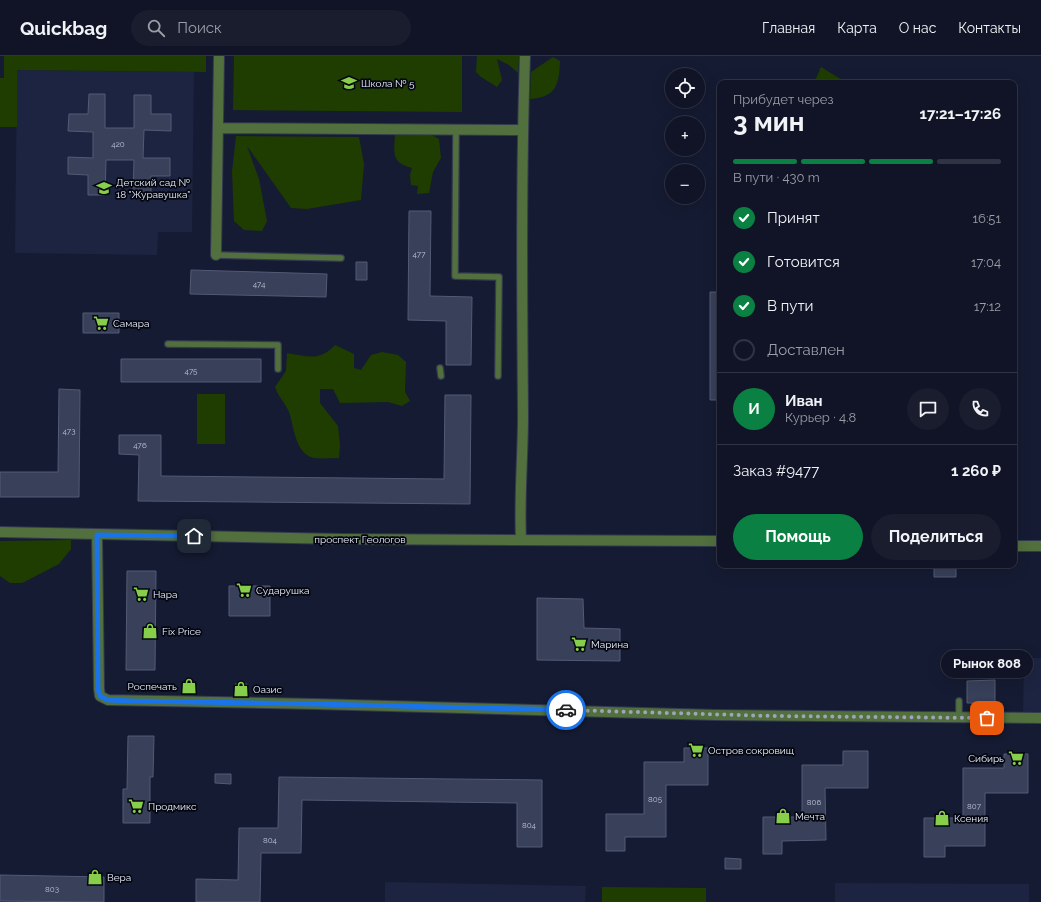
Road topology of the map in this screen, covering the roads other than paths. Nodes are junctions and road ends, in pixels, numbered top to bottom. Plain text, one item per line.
1 (220, 56) edge
2 (525, 56) edge
3 (219, 128) junction
4 (456, 129) junction
5 (523, 130) junction
6 (216, 255) joint
7 (341, 258) dead end
8 (168, 344) dead end
9 (440, 368) dead end
10 (278, 369) dead end
11 (441, 376) dead end
12 (498, 376) dead end
13 (0, 532) edge
14 (97, 535) junction
15 (521, 539) junction
16 (717, 541) edge
17 (1017, 546) edge
18 (1041, 546) edge
19 (960, 701) dead end
20 (960, 718) junction
21 (1041, 718) edge

1 - 3 street
2 - 5 street
3 - 4 street
3 - 6 street
4 - 5 street
4 - 12 lane
5 - 15 street
6 - 7 lane
8 - 10 lane
9 - 11 lane
13 - 14 street, проспект Геологов
14 - 15 street, проспект Геологов
14 - 20 street
15 - 16 street, проспект Геологов
17 - 18 street
19 - 20 lane
20 - 21 street

